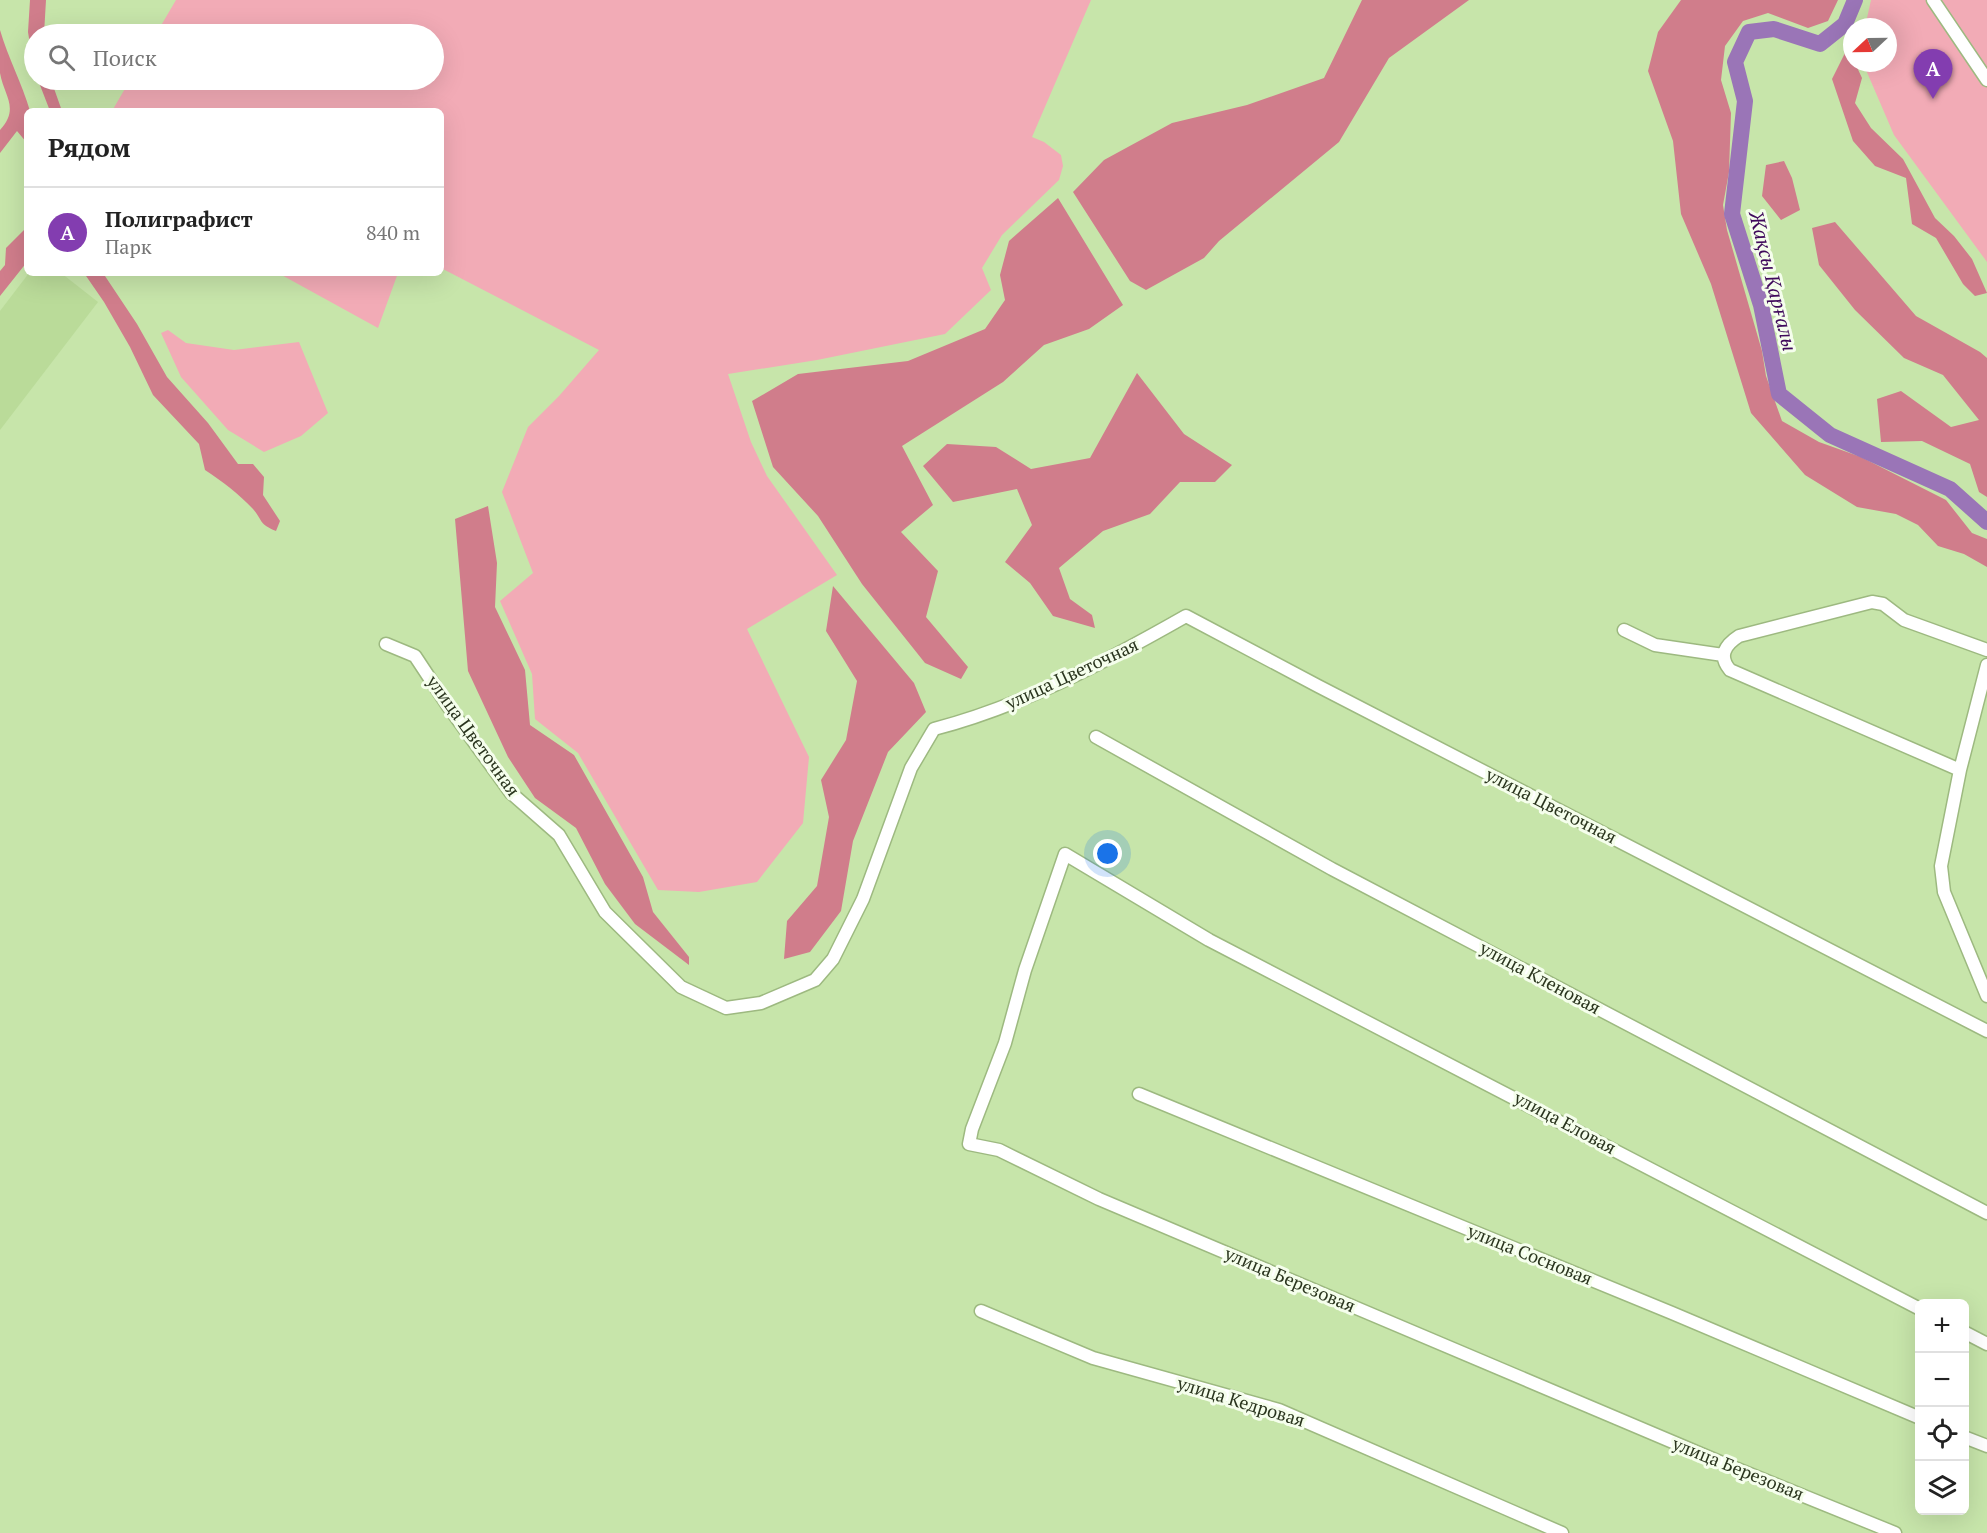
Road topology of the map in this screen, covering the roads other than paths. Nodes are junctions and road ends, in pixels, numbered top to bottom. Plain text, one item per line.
1 (1933, 0) edge
2 (1987, 80) edge
3 (1624, 630) dead end
4 (386, 644) dead end
5 (1987, 650) edge
6 (1723, 655) junction
7 (1987, 665) edge
8 (1096, 737) dead end
9 (1960, 770) junction
10 (1065, 854) joint
11 (1987, 996) edge
12 (1987, 1031) edge
13 (1139, 1094) dead end
14 (1987, 1213) edge
15 (1915, 1306) edge
16 (981, 1311) dead end
17 (1969, 1334) edge
18 (1987, 1344) edge
19 (1915, 1416) edge
20 (1969, 1439) edge
21 (1987, 1446) edge
22 (1562, 1533) edge
23 (1895, 1533) edge

1 - 2 street
3 - 6 street
4 - 12 street, улица Цветочная
5 - 6 street
6 - 9 street
7 - 9 street
8 - 14 street, улица Кленовая
9 - 11 street
10 - 15 street, улица Еловая
10 - 23 street, улица Березовая
13 - 19 street, улица Сосновая
16 - 22 street, улица Кедровая
17 - 18 street
20 - 21 street

